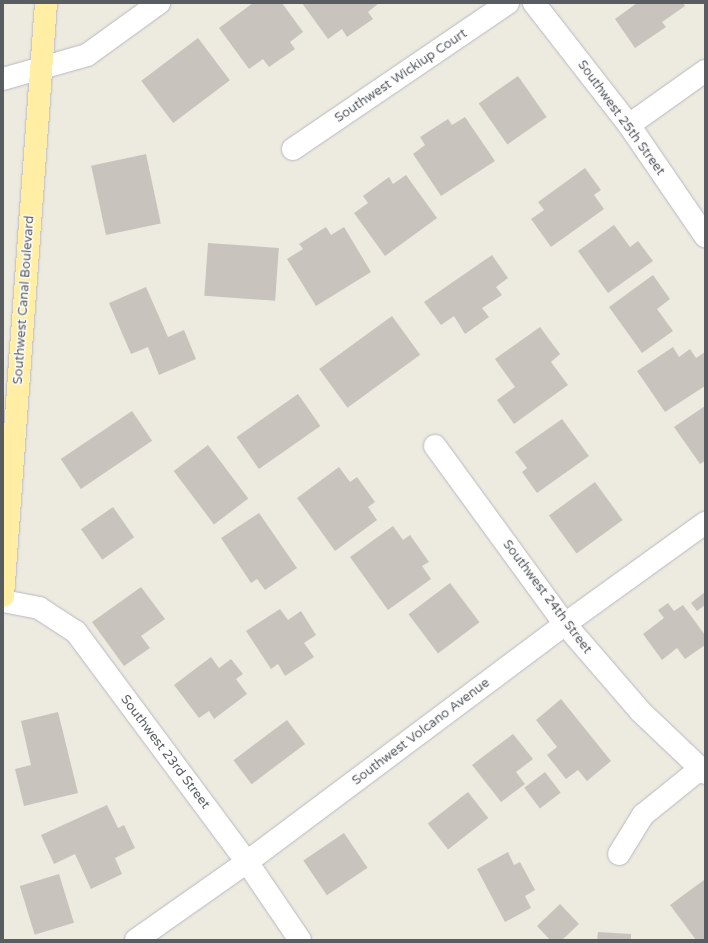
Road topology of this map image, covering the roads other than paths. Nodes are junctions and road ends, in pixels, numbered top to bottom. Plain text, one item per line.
1 (46, 3) edge
2 (159, 3) edge
3 (508, 3) edge
4 (534, 3) edge
5 (41, 69) junction
6 (705, 71) edge
7 (3, 79) edge
8 (629, 125) junction
9 (293, 149) dead end
10 (705, 236) edge
11 (435, 446) dead end
12 (705, 523) edge
13 (3, 596) edge
14 (3, 601) edge
15 (565, 624) junction
16 (703, 771) edge
17 (618, 854) dead end
18 (247, 862) junction
19 (136, 940) edge
20 (300, 940) edge

1 - 5 main road, Southwest Canal Boulevard
2 - 5 street
3 - 9 street, Southwest Wickiup Court
4 - 8 street, Southwest 25th Street
5 - 7 street
5 - 13 main road, Southwest Canal Boulevard
6 - 8 street
8 - 10 street, Southwest 25th Street
11 - 15 street, Southwest 24th Street
12 - 15 street, Southwest Volcano Avenue
14 - 18 street, Southwest 23rd Street
15 - 16 street, Southwest 24th Street
15 - 18 street, Southwest Volcano Avenue
16 - 17 street
18 - 19 street, Southwest Volcano Avenue
18 - 20 street, Southwest 23rd Street

